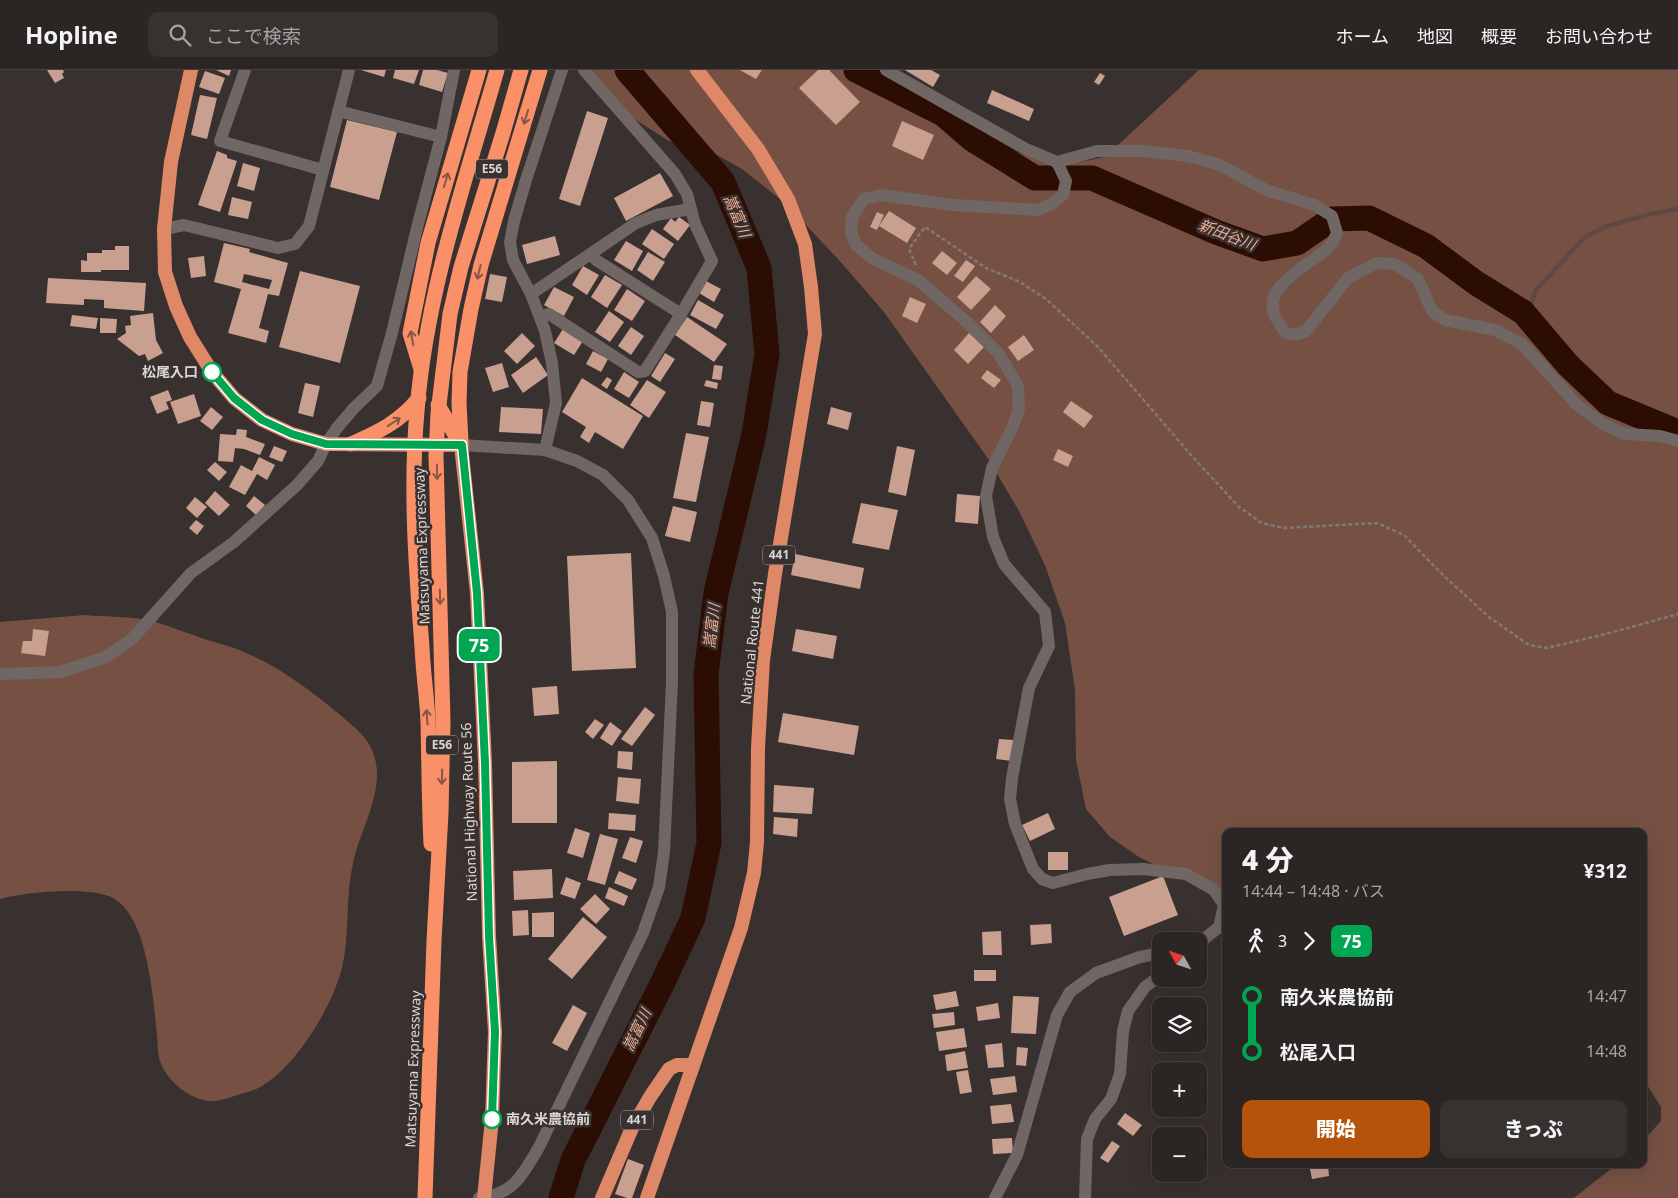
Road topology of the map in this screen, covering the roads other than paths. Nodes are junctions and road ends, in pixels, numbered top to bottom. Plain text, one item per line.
1 (191, 70) edge
2 (245, 70) edge
3 (349, 70) edge
4 (454, 70) edge
5 (479, 70) edge
6 (497, 70) edge
7 (520, 70) edge
8 (540, 70) edge
9 (562, 70) edge
10 (584, 70) edge
11 (697, 70) edge
12 (886, 70) edge
13 (338, 111) junction
14 (441, 137) junction
15 (1056, 162) junction
16 (323, 170) junction
17 (690, 209) junction
18 (164, 229) junction
19 (592, 254) junction
20 (531, 294) junction
21 (681, 314) junction
22 (540, 316) junction
23 (426, 382) junction
24 (1678, 441) edge
25 (326, 444) junction
26 (351, 444) junction
27 (462, 445) junction
28 (545, 450) junction
29 (0, 674) edge
30 (1222, 902) edge
31 (1222, 914) edge
32 (1208, 936) edge
33 (434, 941) junction
34 (1152, 955) edge
35 (1152, 982) edge
36 (693, 1064) junction
37 (425, 1191) edge
38 (479, 1198) edge
39 (484, 1198) edge
40 (602, 1198) edge
41 (647, 1198) edge
42 (995, 1198) edge
43 (1085, 1198) edge

1 - 18 highway
2 - 16 street
3 - 13 street
4 - 14 street
23 -> 5 highway
33 -> 6 highway, Matsuyama Expressway / E56
7 -> 33 highway, Matsuyama Expressway / E56
8 -> 27 highway
9 - 20 street
10 - 17 street
11 - 36 highway, National Route 441 / 441
12 - 15 street
13 - 14 street
13 - 16 street
14 - 25 street
15 - 24 street
15 - 30 street
16 - 18 street
17 - 19 street
17 - 21 street
18 - 25 highway
19 - 20 street
19 - 21 street
20 - 22 street
21 - 22 street
22 - 28 street
26 -> 23 highway
23 - 27 highway
25 - 26 highway
25 - 29 street
26 - 27 highway
27 - 28 street
27 - 39 highway, National Highway Route 56
28 - 39 street
31 - 32 street
33 - 37 highway, Matsuyama Expressway / E56
34 - 42 street
35 - 43 street
36 - 40 highway, 441
36 - 41 highway, National Route 441 / 441
38 - 39 street

